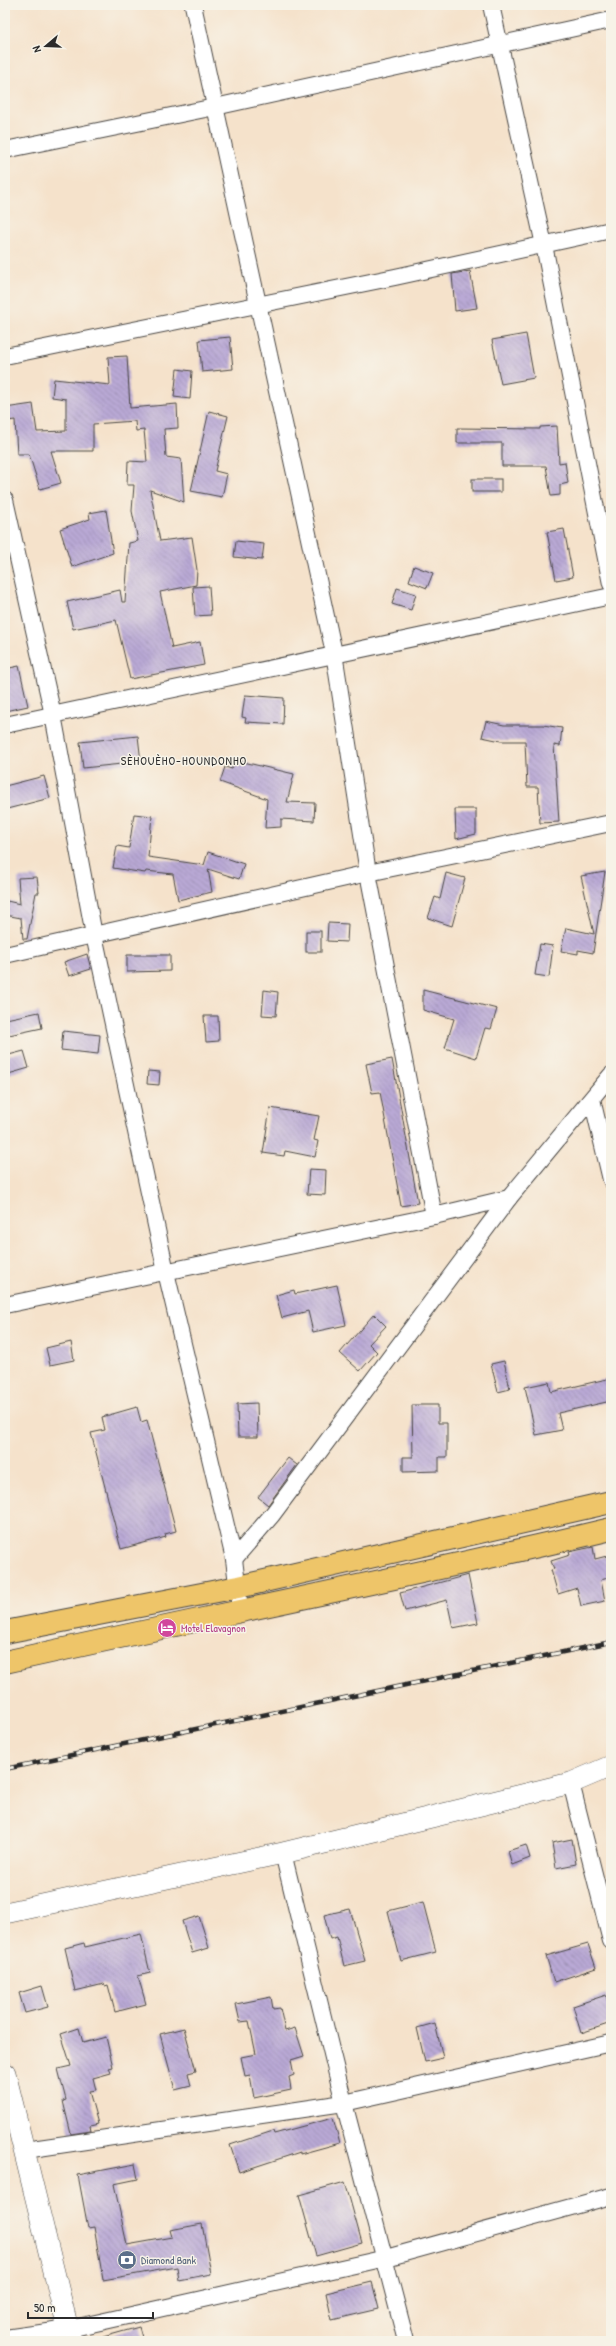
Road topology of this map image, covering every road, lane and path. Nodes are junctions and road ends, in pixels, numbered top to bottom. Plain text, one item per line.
1 (193, 5) edge
2 (492, 5) edge
3 (611, 20) edge
4 (500, 43) junction
5 (215, 107) junction
6 (5, 150) edge
7 (611, 230) edge
8 (544, 245) junction
9 (259, 303) junction
10 (5, 356) edge
11 (5, 500) edge
12 (611, 584) edge
13 (611, 596) edge
14 (334, 653) junction
15 (53, 715) junction
16 (5, 725) edge
17 (611, 823) edge
18 (368, 874) junction
19 (94, 935) junction
20 (5, 955) edge
21 (611, 1075) edge
22 (592, 1099) junction
23 (611, 1180) edge
24 (509, 1198) junction
25 (434, 1216) junction
26 (166, 1272) junction
27 (5, 1305) edge
28 (611, 1502) edge
29 (611, 1528) edge
30 (488, 1530) junction
31 (495, 1556) junction
32 (234, 1559) junction
33 (238, 1587) junction
34 (240, 1609) junction
35 (5, 1632) edge
36 (5, 1662) edge
37 (611, 1766) edge
38 (571, 1783) junction
39 (283, 1853) junction
40 (5, 1913) edge
41 (611, 1941) edge
42 (611, 2043) edge
43 (5, 2073) edge
44 (344, 2103) junction
45 (24, 2150) junction
46 (611, 2196) edge
47 (386, 2258) junction
48 (70, 2335) edge
49 (5, 2338) edge
50 (406, 2341) edge

1 - 5 street
2 - 4 street
3 - 4 street
4 - 5 street
4 - 8 street
5 - 6 street
5 - 9 street
7 - 8 street
8 - 9 street
8 - 12 street
9 - 10 street
9 - 14 street
11 - 15 street
13 - 14 street
14 - 15 street
14 - 18 street
15 - 16 street
15 - 19 street
17 - 18 street
18 - 19 street
18 - 25 street
19 - 20 street
19 - 26 street
21 - 22 street
22 - 23 street
22 - 24 street
24 - 25 street
24 - 32 street
25 - 26 street
26 - 27 street
26 - 32 street
28 - 30 highway
29 - 31 highway
30 - 31 highway
30 - 33 highway
31 - 34 highway
32 - 33 street
33 - 34 street
33 - 35 highway
34 - 36 highway
37 - 38 street
38 - 39 street
38 - 41 street
39 - 40 street
39 - 44 street
42 - 44 street
43 - 45 street
44 - 45 street
44 - 47 street
45 - 48 street
46 - 47 street
47 - 48 street
47 - 50 street
48 - 49 street

